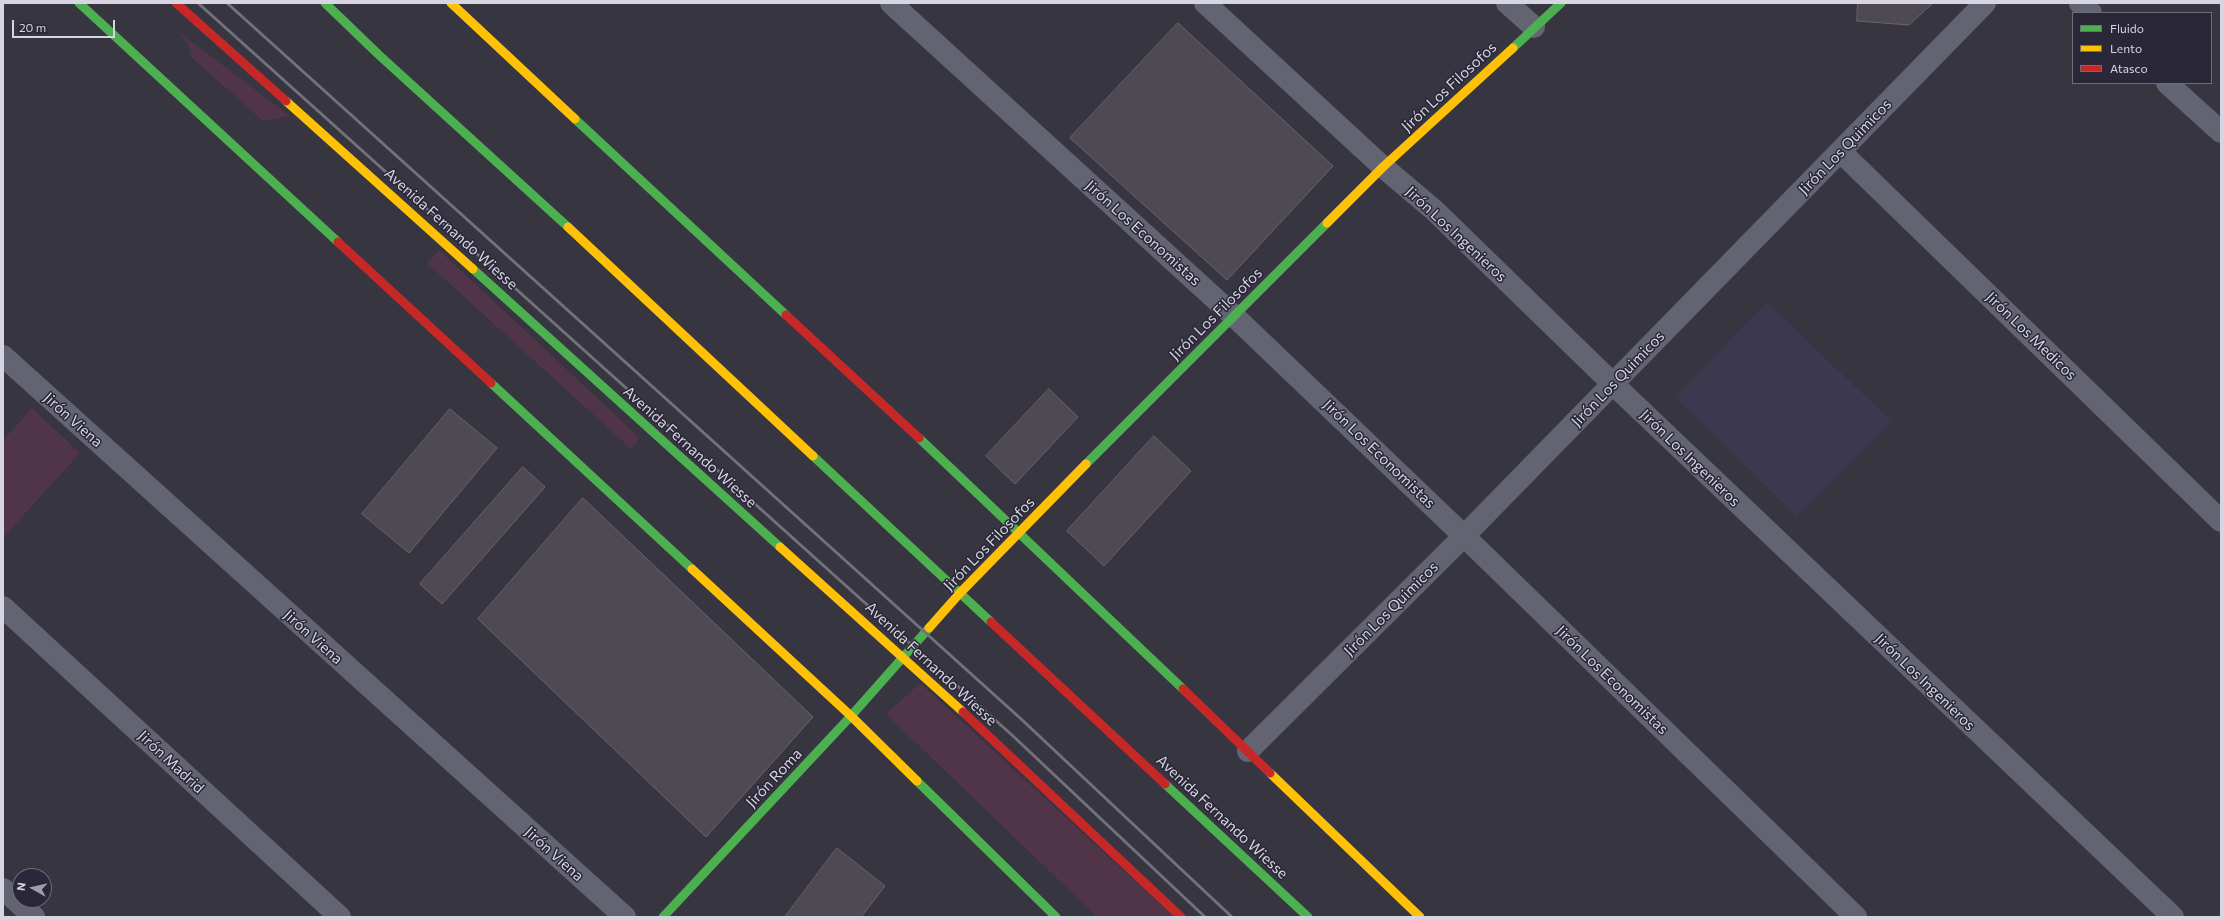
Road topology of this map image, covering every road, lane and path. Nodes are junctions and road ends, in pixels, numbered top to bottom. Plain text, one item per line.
1 (79, 3) edge
2 (176, 3) edge
3 (325, 3) edge
4 (451, 3) edge
5 (891, 3) edge
6 (1205, 3) edge
7 (1507, 3) edge
8 (1561, 3) edge
9 (1985, 3) edge
10 (2080, 3) edge
11 (2090, 12) edge
12 (1534, 27) junction
13 (2168, 84) edge
14 (2221, 132) edge
15 (1841, 152) junction
16 (1383, 167) junction
17 (1234, 316) junction
18 (3, 356) edge
19 (1613, 384) junction
20 (2221, 521) edge
21 (1019, 532) junction
22 (1464, 536) junction
23 (960, 593) junction
24 (3, 607) edge
25 (904, 657) junction
26 (852, 716) junction
27 (1248, 751) junction
28 (3, 889) edge
29 (34, 917) edge
30 (340, 917) edge
31 (624, 917) edge
32 (663, 917) edge
33 (1056, 917) edge
34 (1181, 917) edge
35 (1308, 917) edge
36 (1420, 917) edge
37 (1856, 917) edge
38 (2173, 917) edge

1 - 26 main road
2 - 25 main road, Avenida Fernando Wiesse
3 - 23 main road, Avenida Fernando Wiesse
4 - 21 main road
5 - 17 street, Jirón Los Economistas
6 - 16 street, Jirón Los Ingenieros
7 - 12 street
8 - 12 main road, Jirón Los Filosofos
9 - 15 street, Jirón Los Quimicos
10 - 11 street
12 - 16 main road, Jirón Los Filosofos
13 - 14 street
15 - 19 street, Jirón Los Quimicos
15 - 20 street, Jirón Los Medicos
16 - 17 main road, Jirón Los Filosofos
16 - 19 street, Jirón Los Ingenieros
17 - 21 main road, Jirón Los Filosofos
17 - 22 street, Jirón Los Economistas
18 - 31 street, Jirón Viena
19 - 22 street, Jirón Los Quimicos
19 - 38 street, Jirón Los Ingenieros
21 - 23 main road, Jirón Los Filosofos
21 - 27 main road
22 - 27 street, Jirón Los Quimicos
22 - 37 street, Jirón Los Economistas
23 - 25 main road, Jirón Los Filosofos
23 - 35 main road, Avenida Fernando Wiesse
24 - 30 street, Jirón Madrid
25 - 26 main road, Jirón Roma
25 - 34 main road, Avenida Fernando Wiesse
26 - 32 main road, Jirón Roma
26 - 33 main road
27 - 36 main road
28 - 29 street

